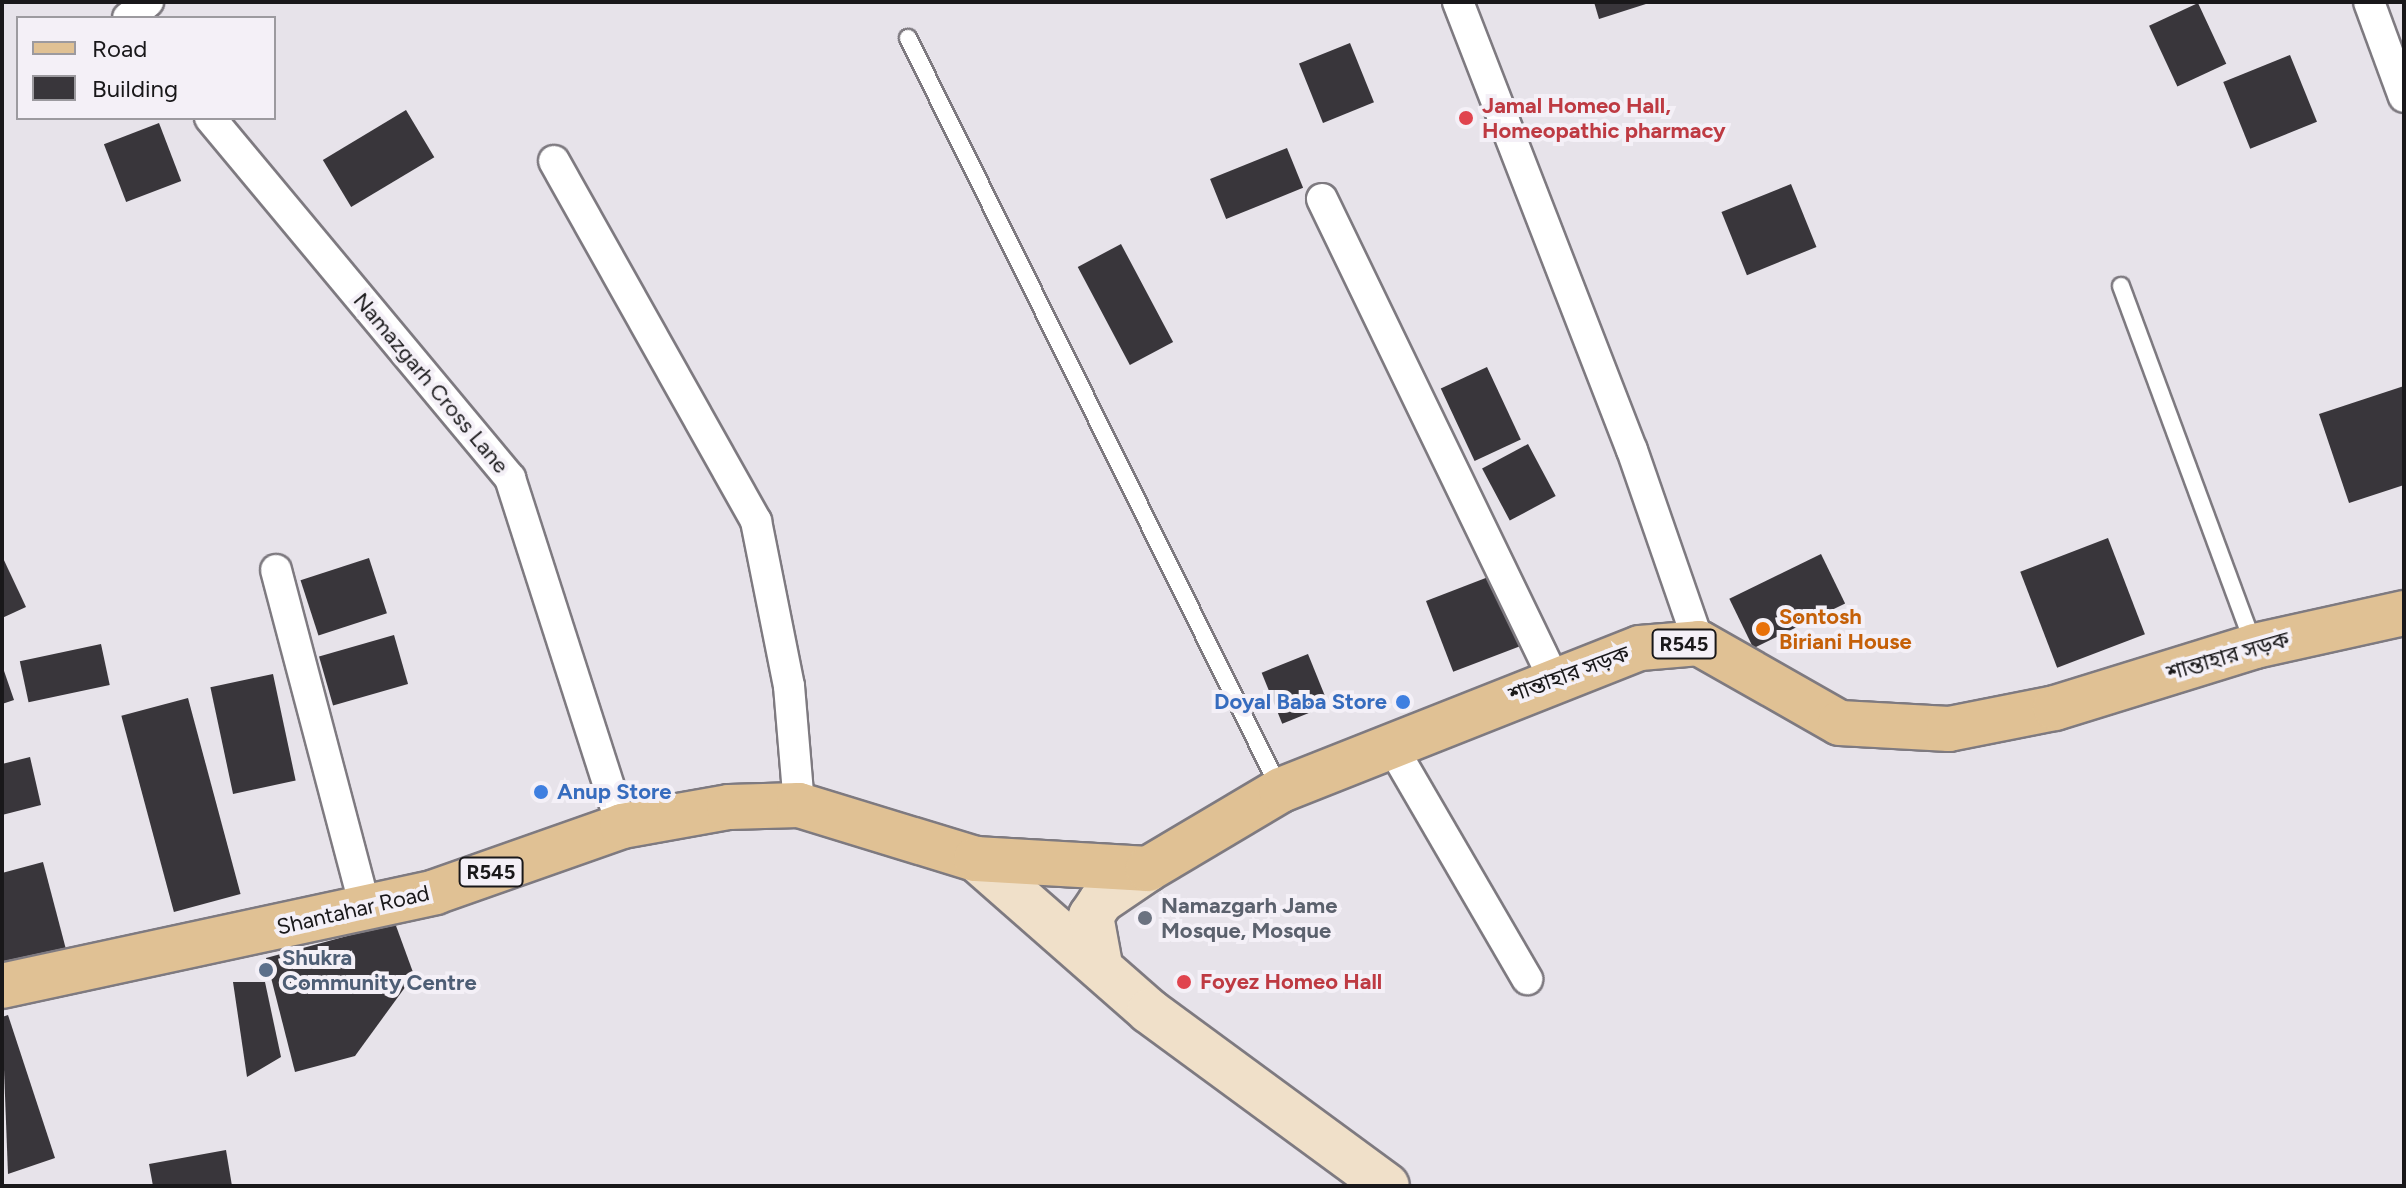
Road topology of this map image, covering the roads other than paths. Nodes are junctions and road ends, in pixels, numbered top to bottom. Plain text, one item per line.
1 (148, 2) edge
2 (1458, 2) edge
3 (2369, 2) edge
4 (129, 16) edge
5 (908, 38) dead end
6 (2404, 97) edge
7 (212, 120) edge
8 (554, 161) dead end
9 (1322, 199) dead end
10 (2121, 286) dead end
11 (276, 570) dead end
12 (2404, 613) edge
13 (1699, 643) junction
14 (2255, 646) junction
15 (1553, 677) junction
16 (1391, 745) junction
17 (1281, 790) junction
18 (799, 805) junction
19 (622, 826) junction
20 (976, 859) junction
21 (1148, 869) junction
22 (365, 906) junction
23 (1100, 965) junction
24 (1527, 979) dead end
25 (2, 986) edge
26 (1387, 1186) edge

1 - 4 street
2 - 13 street
3 - 6 street
5 - 17 lane
7 - 19 street, Namazgarh Cross Lane
8 - 18 street
9 - 15 street
10 - 14 lane
11 - 22 street
12 - 14 main road, শান্তাহার সড়ক / R545
13 - 14 main road, শান্তাহার সড়ক / R545
13 - 15 main road, শান্তাহার সড়ক / R545
15 - 16 main road, শান্তাহার সড়ক / R545
16 - 17 main road, শান্তাহার সড়ক / R545
16 - 24 street
17 - 21 main road, শান্তাহার সড়ক / R545
18 - 19 main road, Shantahar Road / R545
18 - 20 main road, Shantahar Road / R545
19 - 22 main road, Shantahar Road / R545
20 - 21 main road, R545
20 - 23 main road
21 - 23 main road
22 - 25 main road, Shantahar Road / R545
23 - 26 main road

